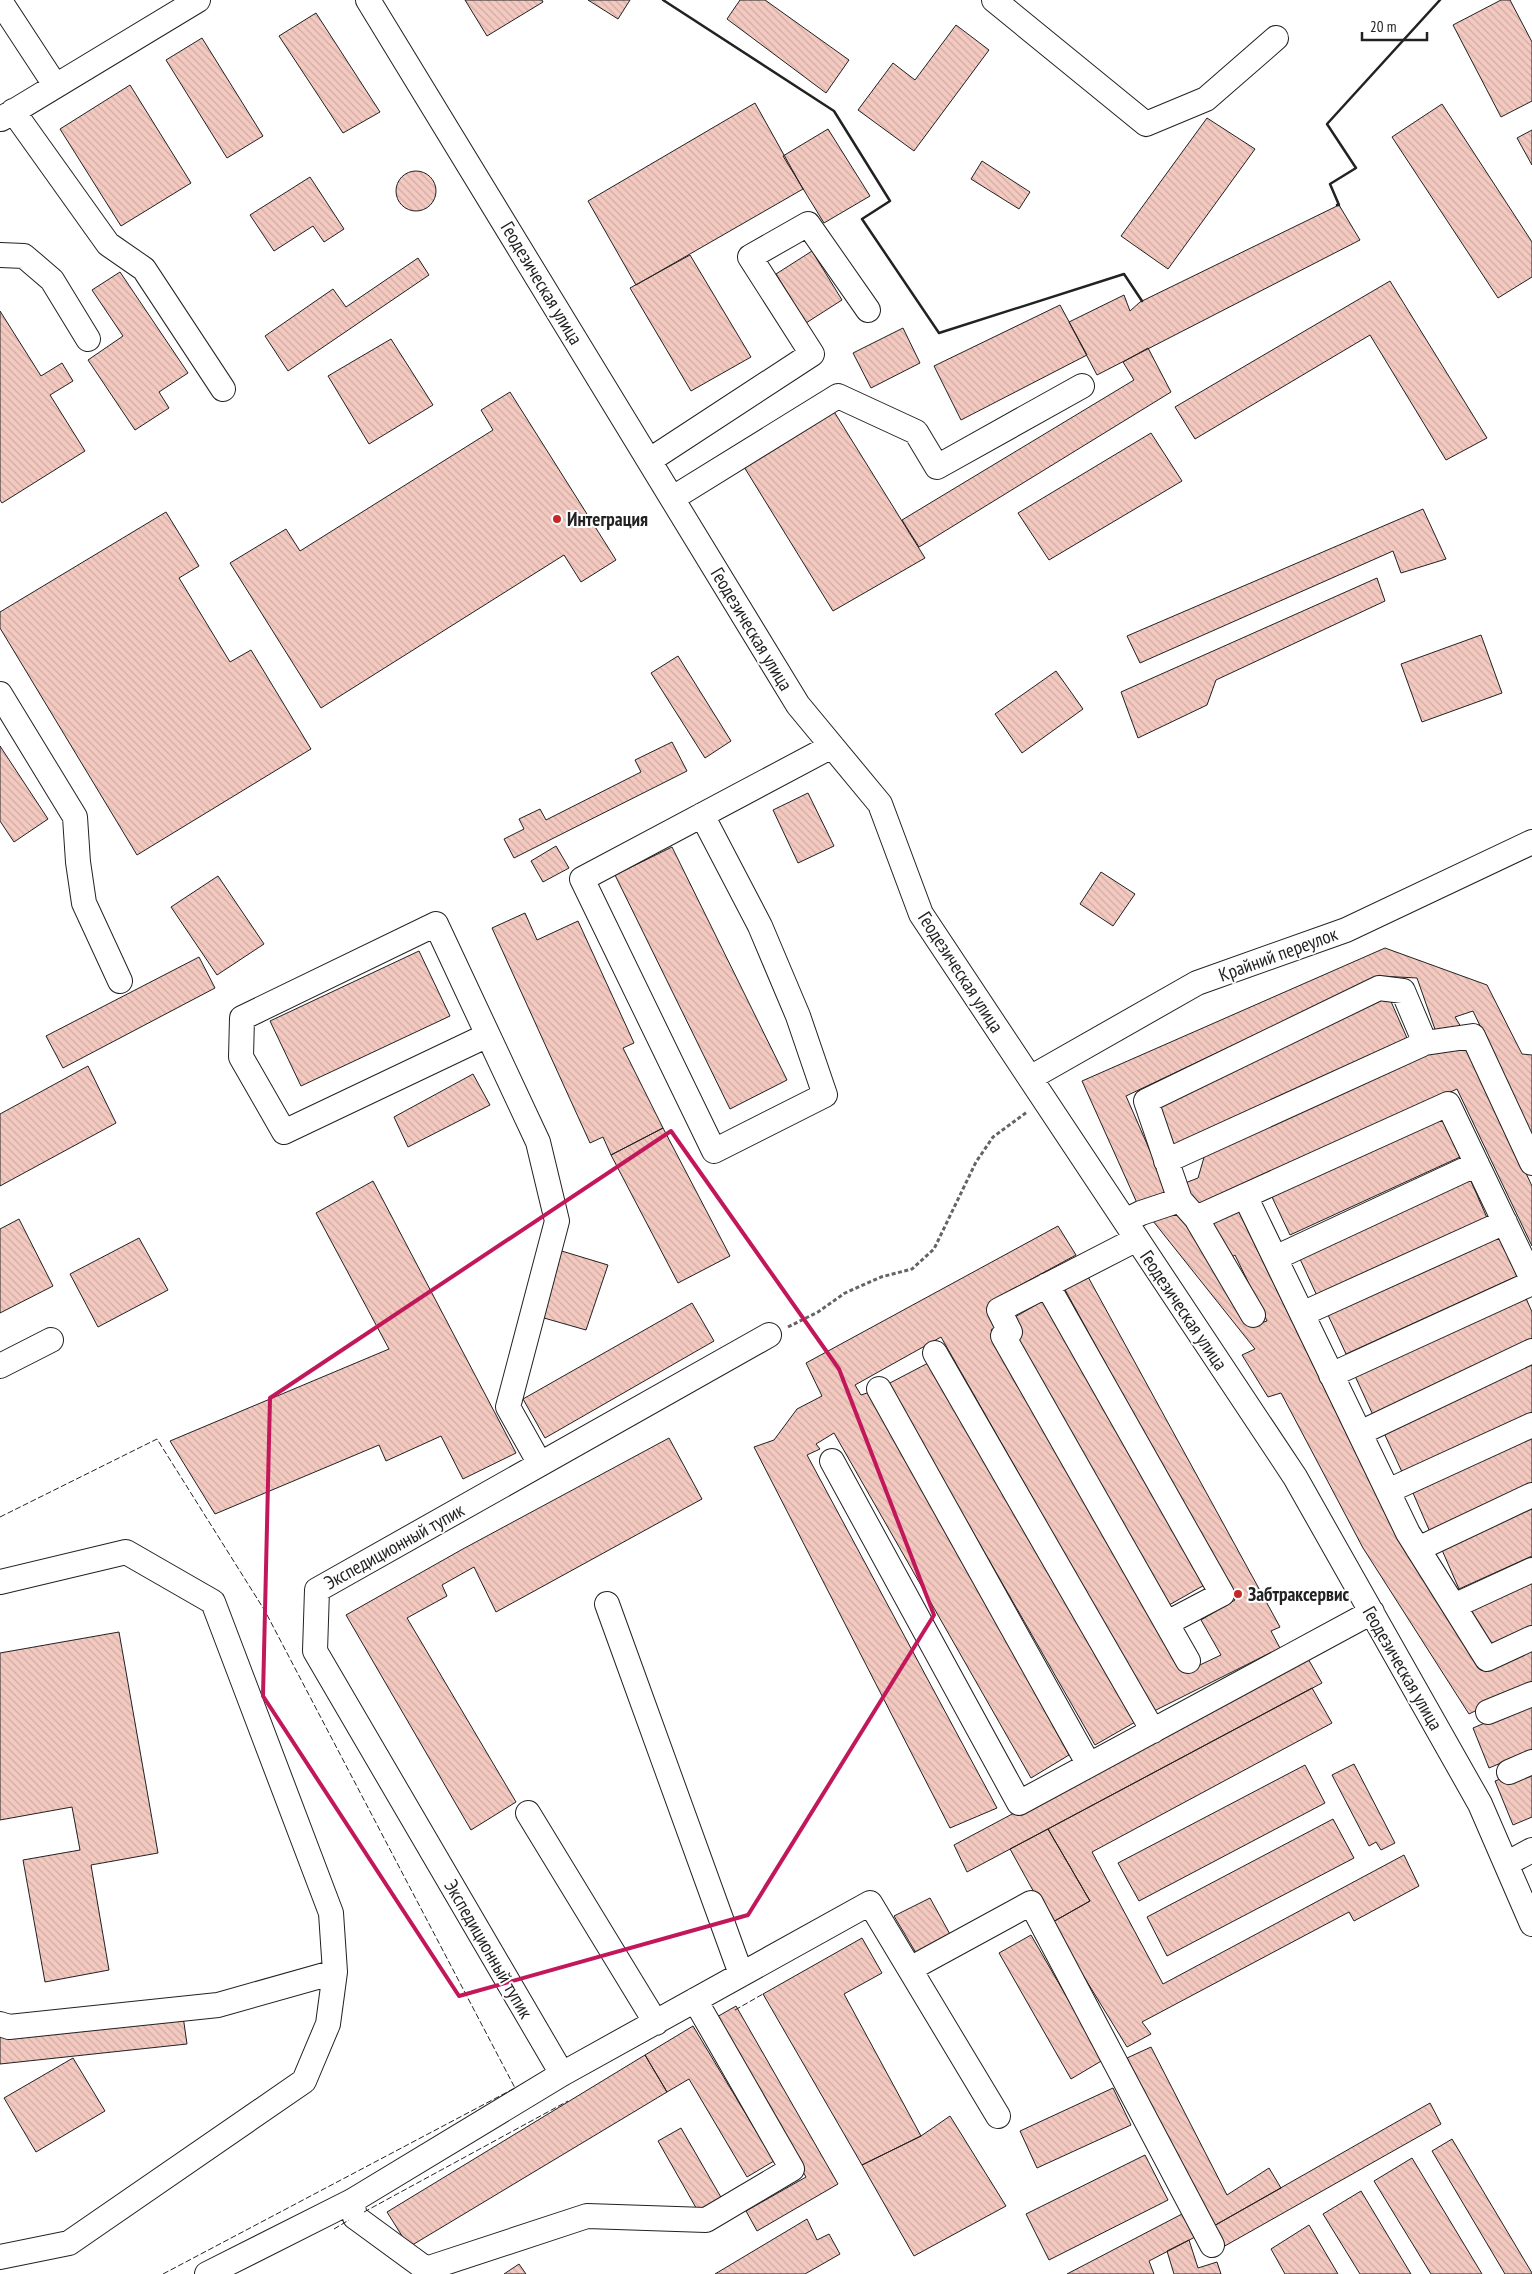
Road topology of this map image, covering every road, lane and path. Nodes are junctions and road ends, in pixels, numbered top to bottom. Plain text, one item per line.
1 (198, 0) edge
2 (368, 0) edge
3 (994, 0) edge
4 (0, 1) edge
5 (1276, 38) dead end
6 (55, 85) junction
7 (7, 116) edge
8 (0, 256) edge
9 (868, 310) dead end
10 (88, 339) dead end
11 (1082, 386) dead end
12 (222, 388) dead end
13 (650, 460) junction
14 (673, 498) junction
15 (0, 694) edge
16 (832, 746) junction
17 (702, 815) junction
18 (1532, 842) edge
19 (120, 981) dead end
20 (488, 1035) junction
21 (1425, 1043) junction
22 (1030, 1078) junction
23 (1045, 1101) junction
24 (1166, 1161) junction
25 (1532, 1163) edge
26 (1477, 1164) junction
27 (1245, 1196) junction
28 (1180, 1200) junction
29 (1196, 1218) junction
30 (1505, 1222) junction
31 (1131, 1230) junction
32 (1275, 1258) junction
33 (1532, 1279) edge
34 (1532, 1283) edge
35 (1047, 1285) junction
36 (1302, 1314) junction
37 (1253, 1315) dead end
38 (769, 1335) joint
39 (51, 1340) dead end
40 (1532, 1351) edge
41 (935, 1353) dead end
42 (0, 1366) edge
43 (1331, 1375) junction
44 (879, 1389) dead end
45 (1532, 1425) edge
46 (1360, 1433) junction
47 (832, 1462) dead end
48 (540, 1464) junction
49 (1388, 1491) junction
50 (1532, 1495) edge
51 (1418, 1549) junction
52 (1532, 1570) edge
53 (0, 1582) edge
54 (607, 1604) dead end
55 (1454, 1606) junction
56 (1372, 1612) junction
57 (1167, 1623) junction
58 (1532, 1638) edge
59 (1188, 1660) dead end
60 (1532, 1694) edge
61 (1488, 1712) dead end
62 (1152, 1731) junction
63 (1532, 1762) edge
64 (1089, 1765) junction
65 (1509, 1772) dead end
66 (528, 1813) dead end
67 (1532, 1850) edge
68 (1506, 1864) junction
69 (1532, 1924) edge
70 (910, 1969) junction
71 (335, 1972) junction
72 (741, 1974) junction
73 (695, 2000) junction
74 (656, 2022) junction
75 (0, 2024) edge
76 (562, 2074) junction
77 (998, 2116) dead end
78 (352, 2202) junction
79 (1212, 2245) dead end
80 (0, 2257) edge
81 (207, 2274) edge

1 - 6 street
2 - 13 street, Геодезическая улица
3 - 5 street
4 - 6 street
6 - 7 street
7 - 12 street
8 - 10 street
9 - 13 street
11 - 14 street
13 - 14 street, Геодезическая улица
14 - 16 street, Геодезическая улица
15 - 19 street
16 - 17 street
16 - 22 street, Геодезическая улица
17 - 17 street
18 - 22 street, Крайний переулок
20 - 20 street
20 - 48 street
21 - 24 street
21 - 24 street
21 - 25 street
22 - 23 street, Геодезическая улица
23 - 31 street, Геодезическая улица
23 - 38 path
24 - 28 street
26 - 27 street
26 - 30 street
26 - 32 street
27 - 29 street
27 - 32 street
28 - 29 street
28 - 31 street
29 - 37 street
30 - 33 street
30 - 36 street
31 - 35 street
31 - 56 street, Геодезическая улица
32 - 36 street
34 - 43 street
35 - 57 street
35 - 57 street
36 - 43 street
38 - 48 street, Экспедиционный тупик
39 - 42 street
40 - 46 street
41 - 62 street
43 - 46 street
44 - 64 street
45 - 49 street
46 - 49 street
47 - 64 street
48 - 76 street, Экспедиционный тупик
49 - 51 street
50 - 51 street
51 - 55 street
52 - 55 street
53 - 71 street
54 - 72 street
55 - 58 street
56 - 62 street
56 - 68 street, Геодезическая улица
57 - 59 street
60 - 61 street
62 - 64 street
63 - 65 street
66 - 74 street
67 - 68 street
68 - 69 street, Геодезическая улица
70 - 72 street
70 - 77 street
70 - 79 street
71 - 75 street
71 - 80 street
72 - 73 street
73 - 74 street
73 - 78 street
74 - 76 street
76 - 78 street
78 - 81 street

